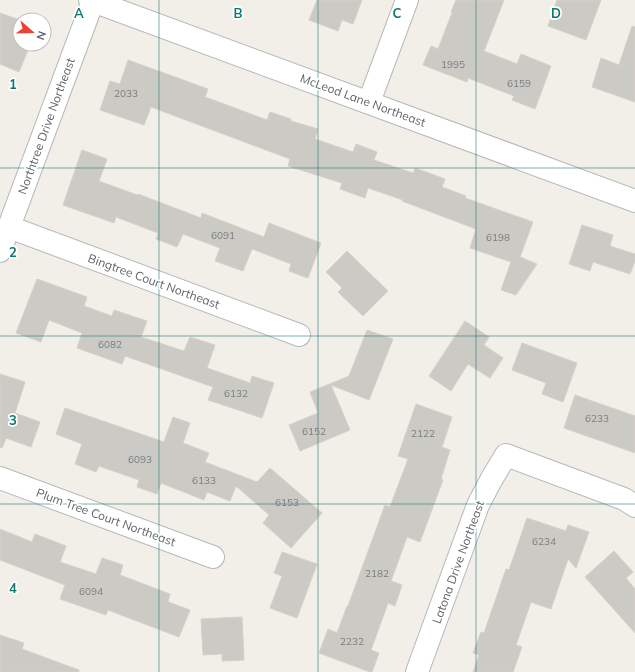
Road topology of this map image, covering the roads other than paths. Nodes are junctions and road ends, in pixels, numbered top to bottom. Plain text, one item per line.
1 (407, 0) edge
2 (102, 2) edge
3 (369, 102) junction
4 (635, 201) edge
5 (9, 227) junction
6 (0, 251) edge
7 (299, 334) dead end
8 (0, 478) edge
9 (635, 506) edge
10 (213, 557) dead end
11 (417, 672) edge

1 - 3 street
2 - 3 street, McLeod Lane Northeast
2 - 5 street, Northtree Drive Northeast
3 - 4 street, McLeod Lane Northeast
5 - 6 street, Northtree Drive Northeast
5 - 7 street, Bingtree Court Northeast
8 - 10 street, Plum Tree Court Northeast
9 - 11 street, Latona Drive Northeast

